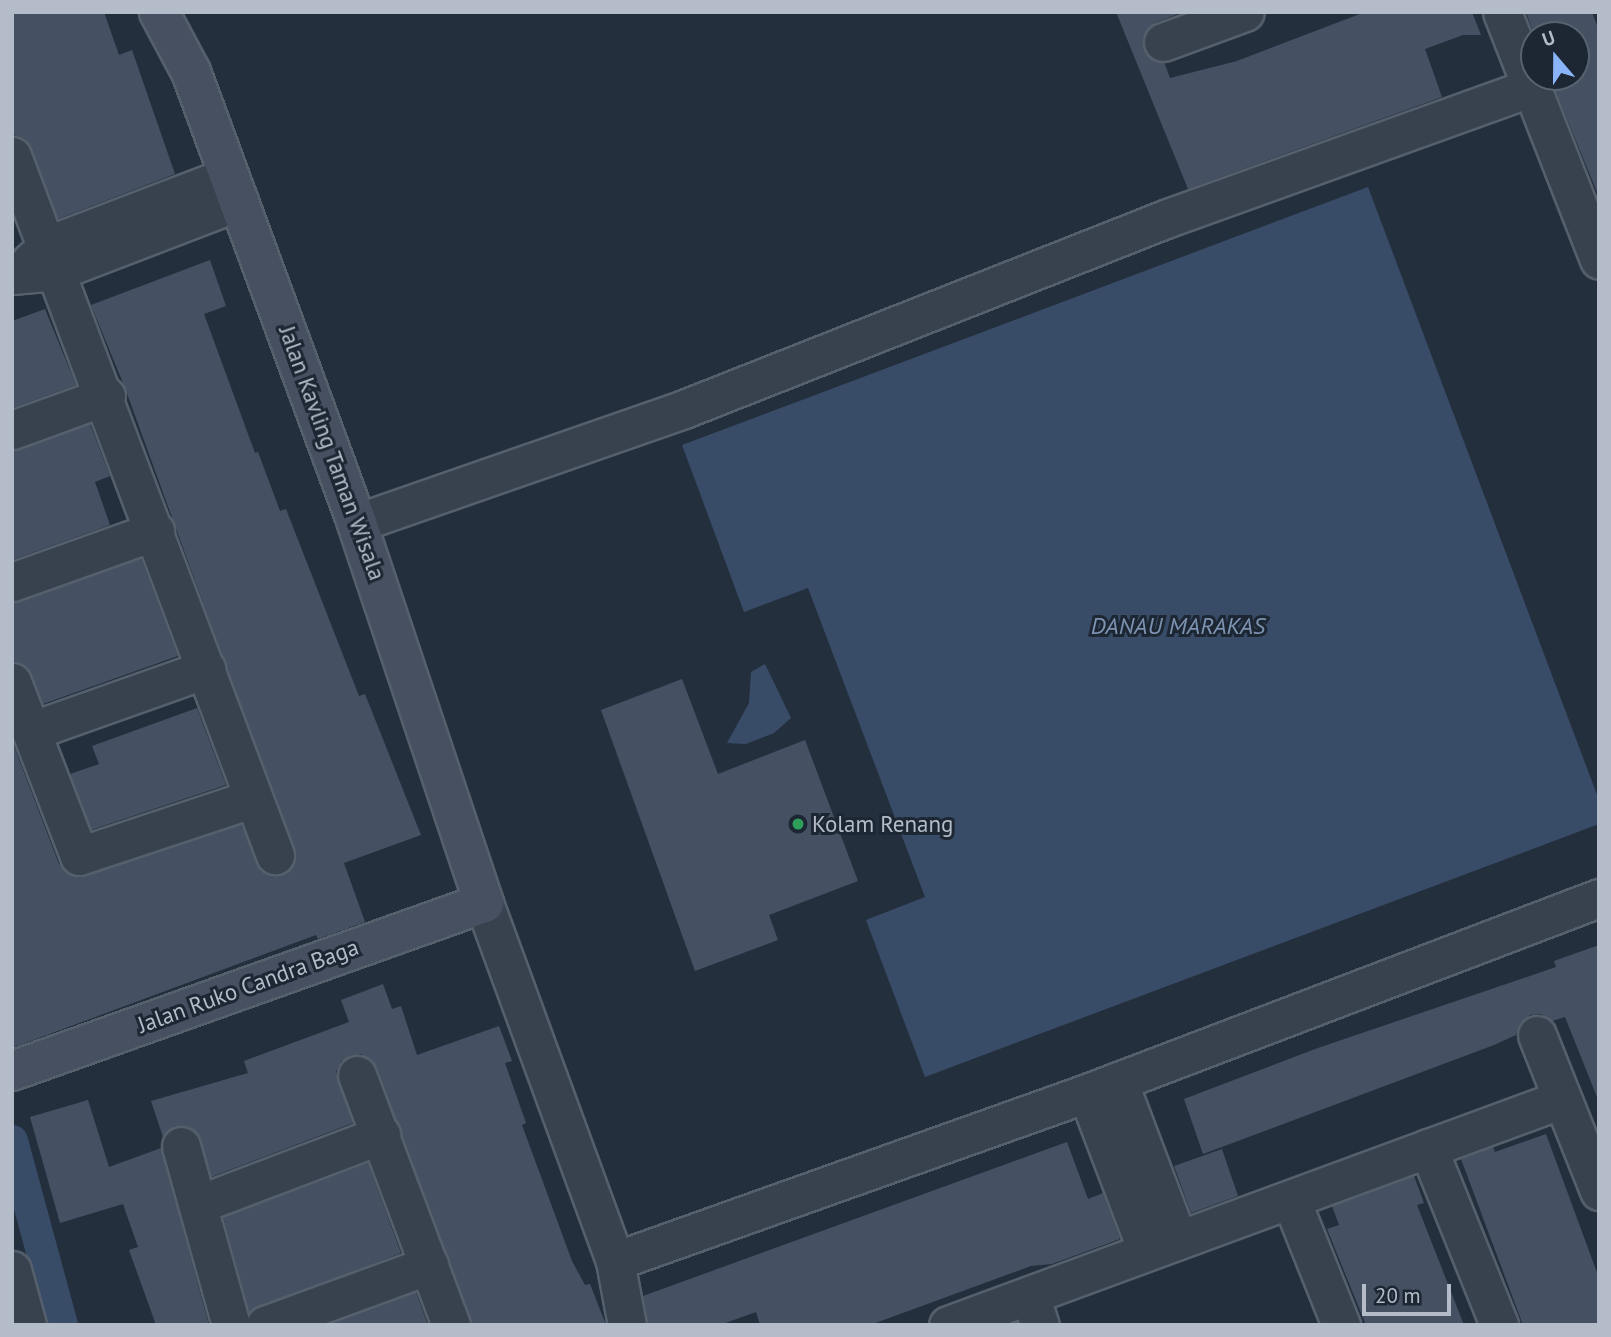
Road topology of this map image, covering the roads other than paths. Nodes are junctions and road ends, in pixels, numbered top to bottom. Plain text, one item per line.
1 (159, 12) edge
2 (1245, 12) edge
3 (1502, 12) edge
4 (1163, 42) dead end
5 (1520, 62) edge
6 (1524, 91) edge
7 (1531, 91) edge
8 (12, 156) edge
9 (234, 188) junction
10 (52, 258) junction
11 (1599, 260) edge
12 (15, 274) edge
13 (106, 396) junction
14 (12, 430) edge
15 (357, 523) junction
16 (155, 531) junction
17 (12, 582) edge
18 (206, 669) junction
19 (12, 682) edge
20 (31, 731) junction
21 (251, 799) junction
22 (275, 855) dead end
23 (1599, 898) edge
24 (484, 902) junction
25 (1537, 1035) dead end
26 (15, 1070) edge
27 (357, 1075) dead end
28 (1103, 1087) junction
29 (1562, 1099) junction
30 (381, 1135) junction
31 (181, 1146) dead end
32 (1428, 1148) junction
33 (1599, 1191) edge
34 (1291, 1200) junction
35 (199, 1204) junction
36 (1162, 1246) junction
37 (615, 1261) junction
38 (429, 1265) junction
39 (12, 1270) edge
40 (1035, 1310) edge
41 (27, 1325) edge
42 (231, 1325) edge
43 (265, 1325) edge
44 (451, 1325) edge
45 (627, 1325) edge
46 (948, 1325) edge
47 (1341, 1325) edge
48 (1499, 1325) edge

1 - 9 street, Jalan Kavling Taman Wisala
2 - 4 street
3 - 5 street
6 - 15 street
7 - 11 street
8 - 10 street
9 - 10 street
9 - 15 street, Jalan Kavling Taman Wisala
10 - 12 street
10 - 13 street
13 - 14 street
13 - 16 street
15 - 24 street, Jalan Kavling Taman Wisala
16 - 17 street
16 - 18 street
18 - 20 street
18 - 21 street
19 - 20 street
20 - 21 street
21 - 22 street
23 - 28 street
24 - 26 street, Jalan Ruko Candra Baga
24 - 37 street
25 - 29 street
27 - 30 street
28 - 36 street
28 - 37 street
29 - 32 street
29 - 33 street
30 - 35 street
30 - 38 street
31 - 35 street
32 - 34 street
32 - 48 street
34 - 36 street
34 - 47 street
35 - 42 street
36 - 40 street
37 - 45 street
38 - 43 street
38 - 44 street
39 - 41 street
40 - 46 street

